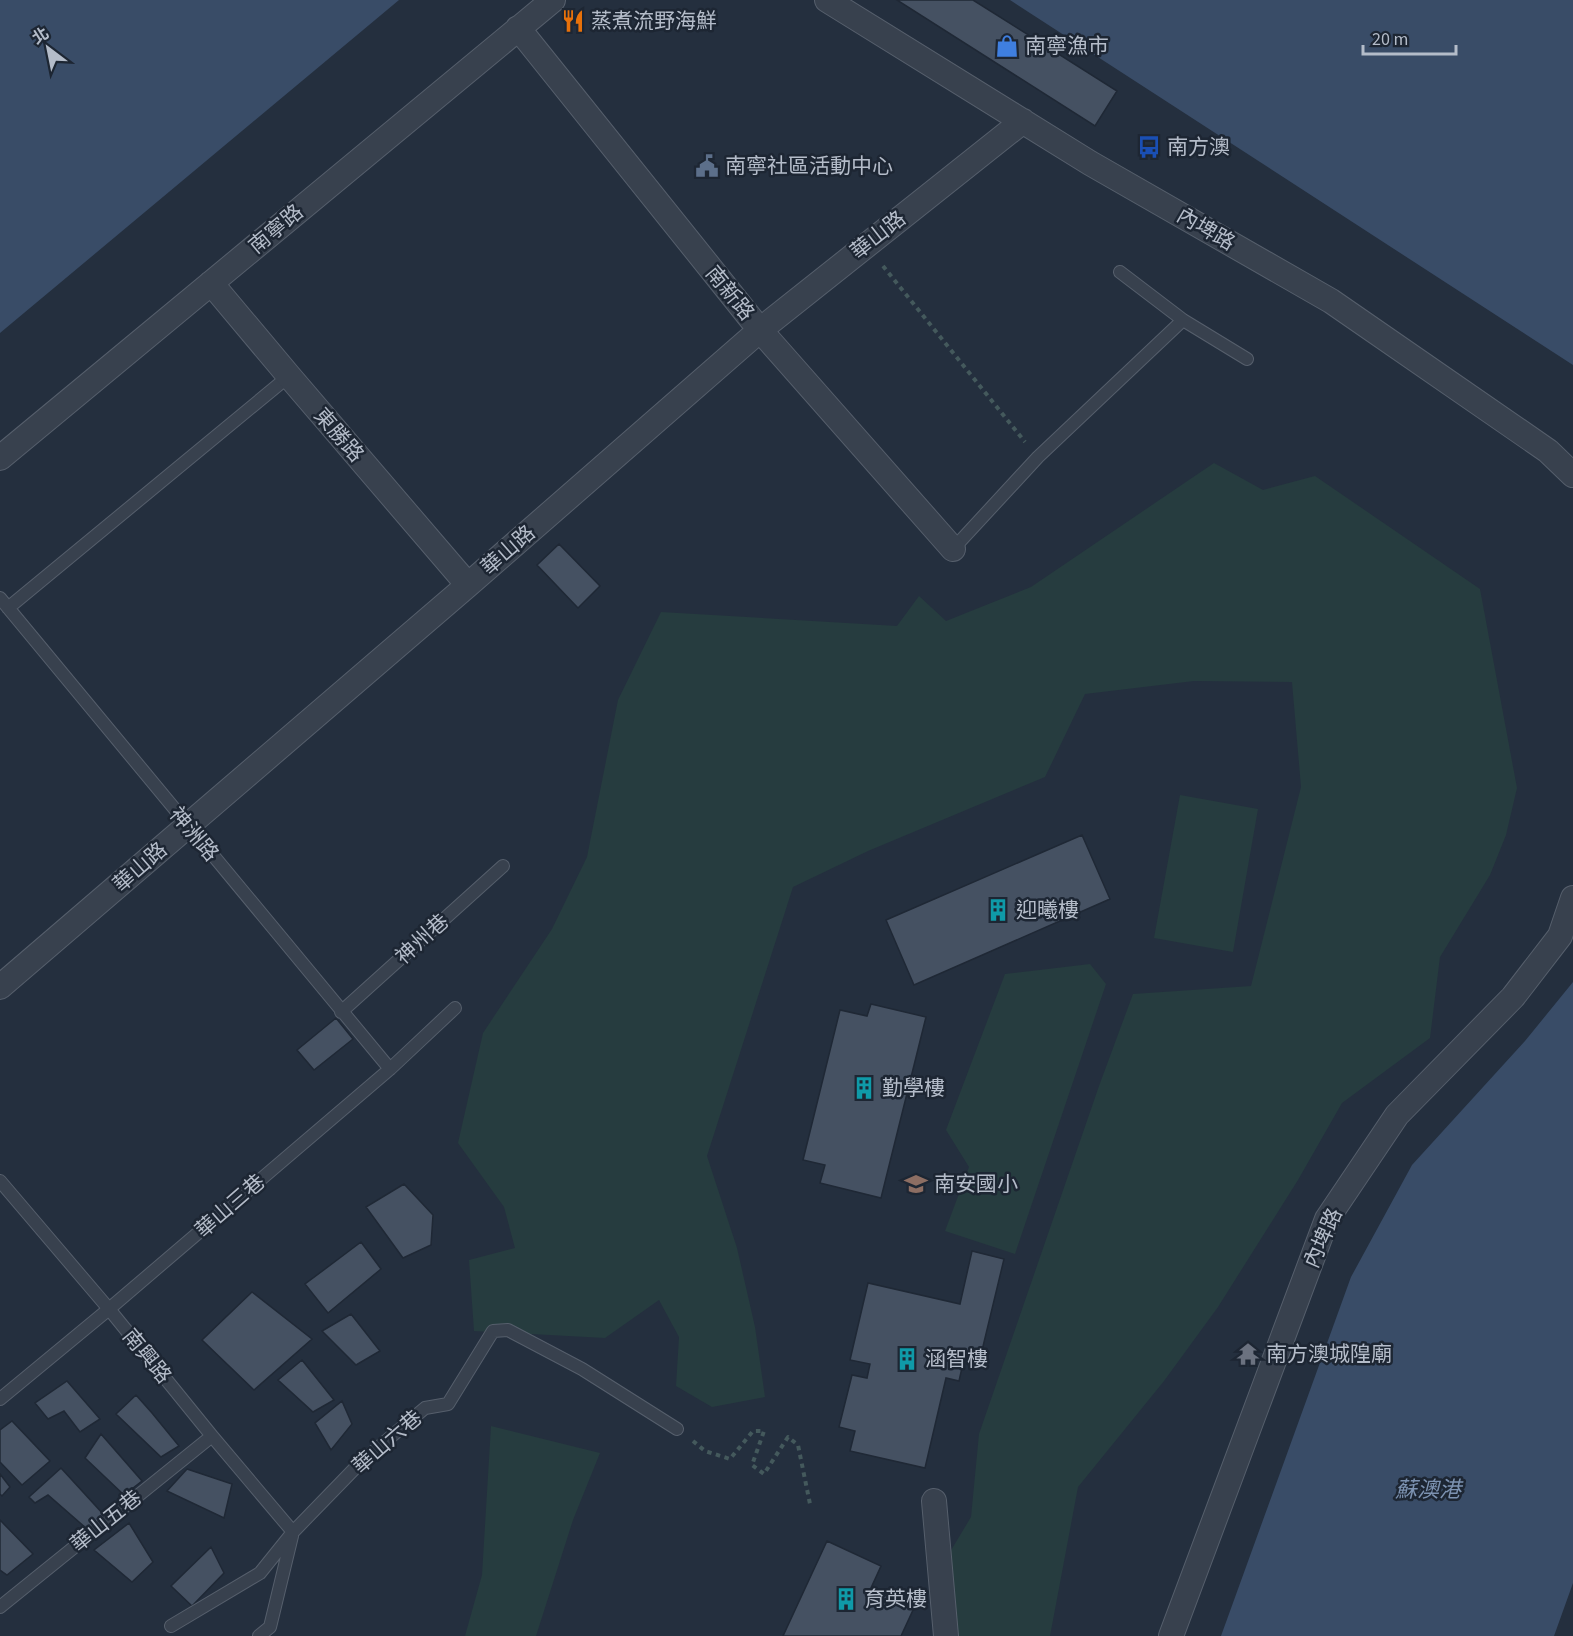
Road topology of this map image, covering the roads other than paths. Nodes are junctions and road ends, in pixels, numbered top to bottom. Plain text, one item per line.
1 (553, 0) edge
2 (827, 0) edge
3 (518, 28) junction
4 (1023, 121) junction
5 (1120, 272) dead end
6 (211, 283) junction
7 (1183, 320) junction
8 (760, 330) junction
9 (1247, 359) dead end
10 (289, 376) junction
11 (0, 458) edge
12 (1573, 475) edge
13 (953, 549) joint
14 (468, 585) junction
15 (4, 603) edge
16 (188, 826) junction
17 (503, 866) dead end
18 (1573, 898) edge
19 (0, 987) edge
20 (455, 1008) dead end
21 (341, 1012) junction
22 (390, 1069) junction
23 (0, 1181) edge
24 (109, 1309) junction
25 (0, 1399) edge
26 (677, 1429) road end
27 (212, 1436) junction
28 (934, 1501) dead end
29 (293, 1532) junction
30 (0, 1607) edge
31 (171, 1626) dead end
32 (274, 1631) edge
33 (259, 1636) edge
34 (946, 1636) edge
35 (1171, 1636) edge

1 - 3 street, 南寧路
2 - 4 street, 內埤路
3 - 6 street, 南寧路
3 - 8 street, 南新路
4 - 8 street, 華山路
4 - 12 street, 內埤路
5 - 7 lane
6 - 10 street, 東勝路
6 - 11 street, 南寧路
7 - 9 lane
7 - 13 lane
8 - 13 street, 南新路
8 - 14 street, 華山路
10 - 14 street, 東勝路
10 - 15 lane
14 - 16 street, 華山路
15 - 16 lane, 神洲路
16 - 19 street, 華山路
16 - 21 lane, 神洲路
17 - 21 lane, 神州巷
18 - 35 street, 內埤路
20 - 22 lane, 華山三巷
21 - 22 lane, 神洲路
22 - 24 lane, 華山三巷
23 - 24 lane, 南興路
24 - 25 lane, 華山三巷
24 - 27 lane, 南興路
26 - 29 lane, 華山六巷
27 - 29 lane, 南興路
27 - 30 lane, 華山五巷
28 - 34 street
29 - 31 lane
29 - 32 lane
32 - 33 lane

